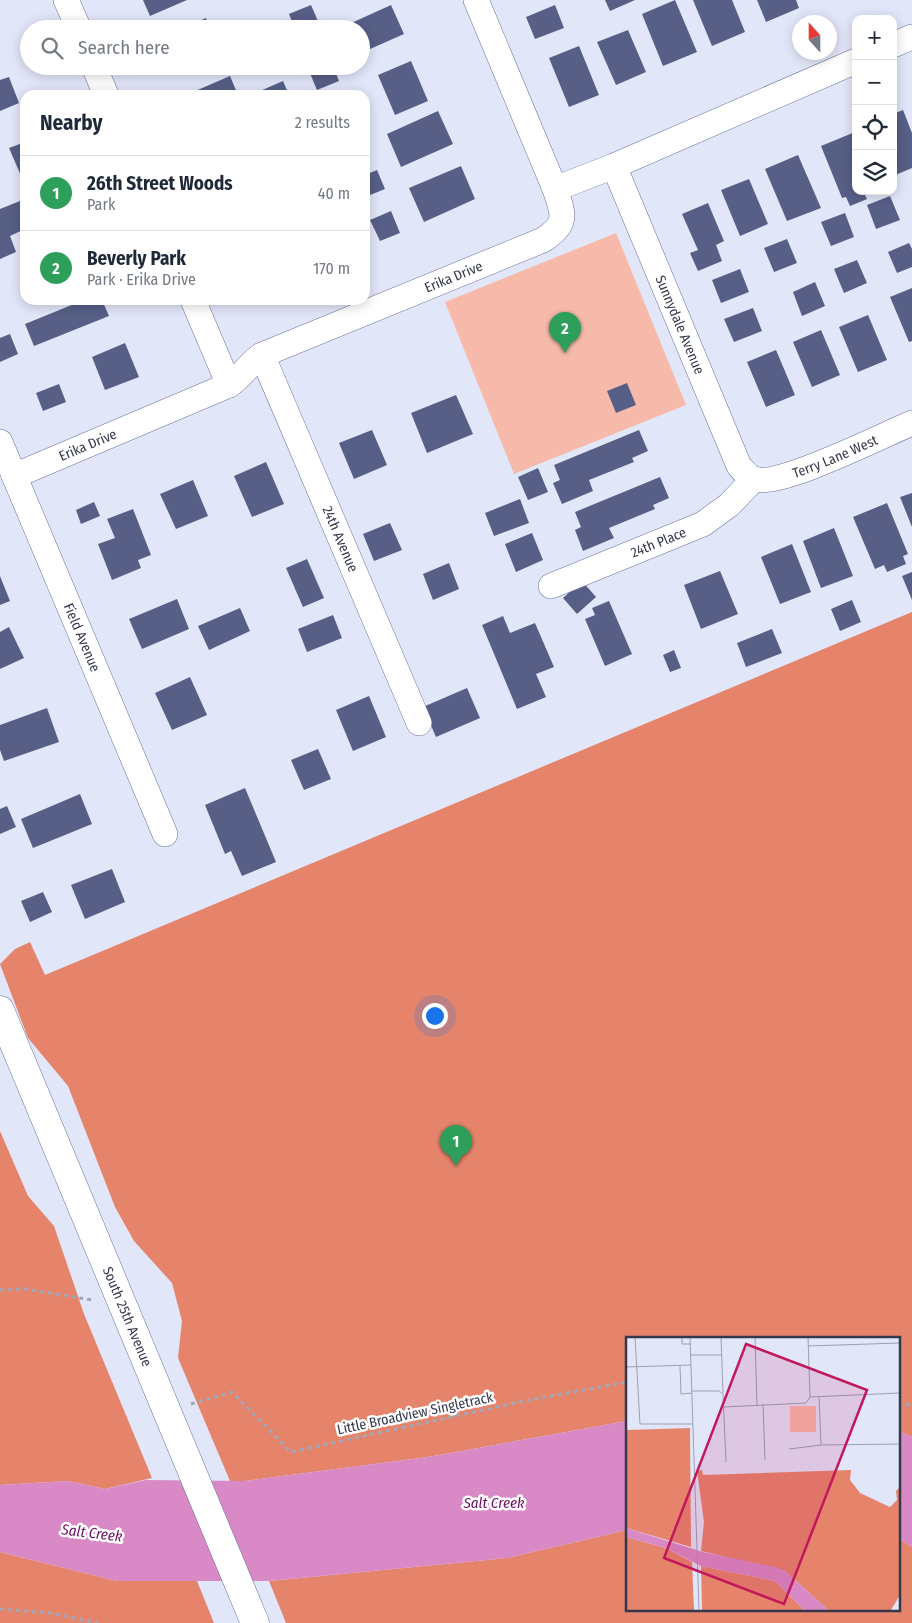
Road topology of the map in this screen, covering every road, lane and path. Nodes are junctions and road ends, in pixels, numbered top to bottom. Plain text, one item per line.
1 (66, 0) edge
2 (476, 0) edge
3 (74, 20) edge
4 (912, 37) edge
5 (897, 43) edge
6 (852, 63) edge
7 (98, 75) edge
8 (104, 90) edge
9 (614, 166) junction
10 (555, 189) junction
11 (195, 305) edge
12 (262, 355) junction
13 (229, 385) junction
14 (912, 423) edge
15 (0, 442) edge
16 (14, 476) junction
17 (754, 479) junction
18 (551, 586) dead end
19 (419, 723) dead end
20 (165, 834) dead end
21 (0, 1010) edge
22 (0, 1290) edge
23 (123, 1304) junction
24 (626, 1382) edge
25 (171, 1421) junction
26 (0, 1609) edge
27 (98, 1623) edge
28 (255, 1623) edge

1 - 3 street
2 - 10 street
4 - 5 street
6 - 9 street
7 - 8 street
9 - 10 street
9 - 17 street, Sunnydale Avenue
10 - 12 street, Erika Drive
11 - 13 street
12 - 13 street, Erika Drive
12 - 19 street, 24th Avenue
13 - 16 street, Erika Drive
14 - 17 street, Terry Lane West
15 - 16 street, Field Avenue
16 - 20 street, Field Avenue
17 - 18 street, 24th Place
21 - 23 street, South 25th Avenue
22 - 23 path
23 - 25 street, South 25th Avenue
24 - 25 path, Little Broadview Singletrack
25 - 28 street, South 25th Avenue
26 - 27 path

